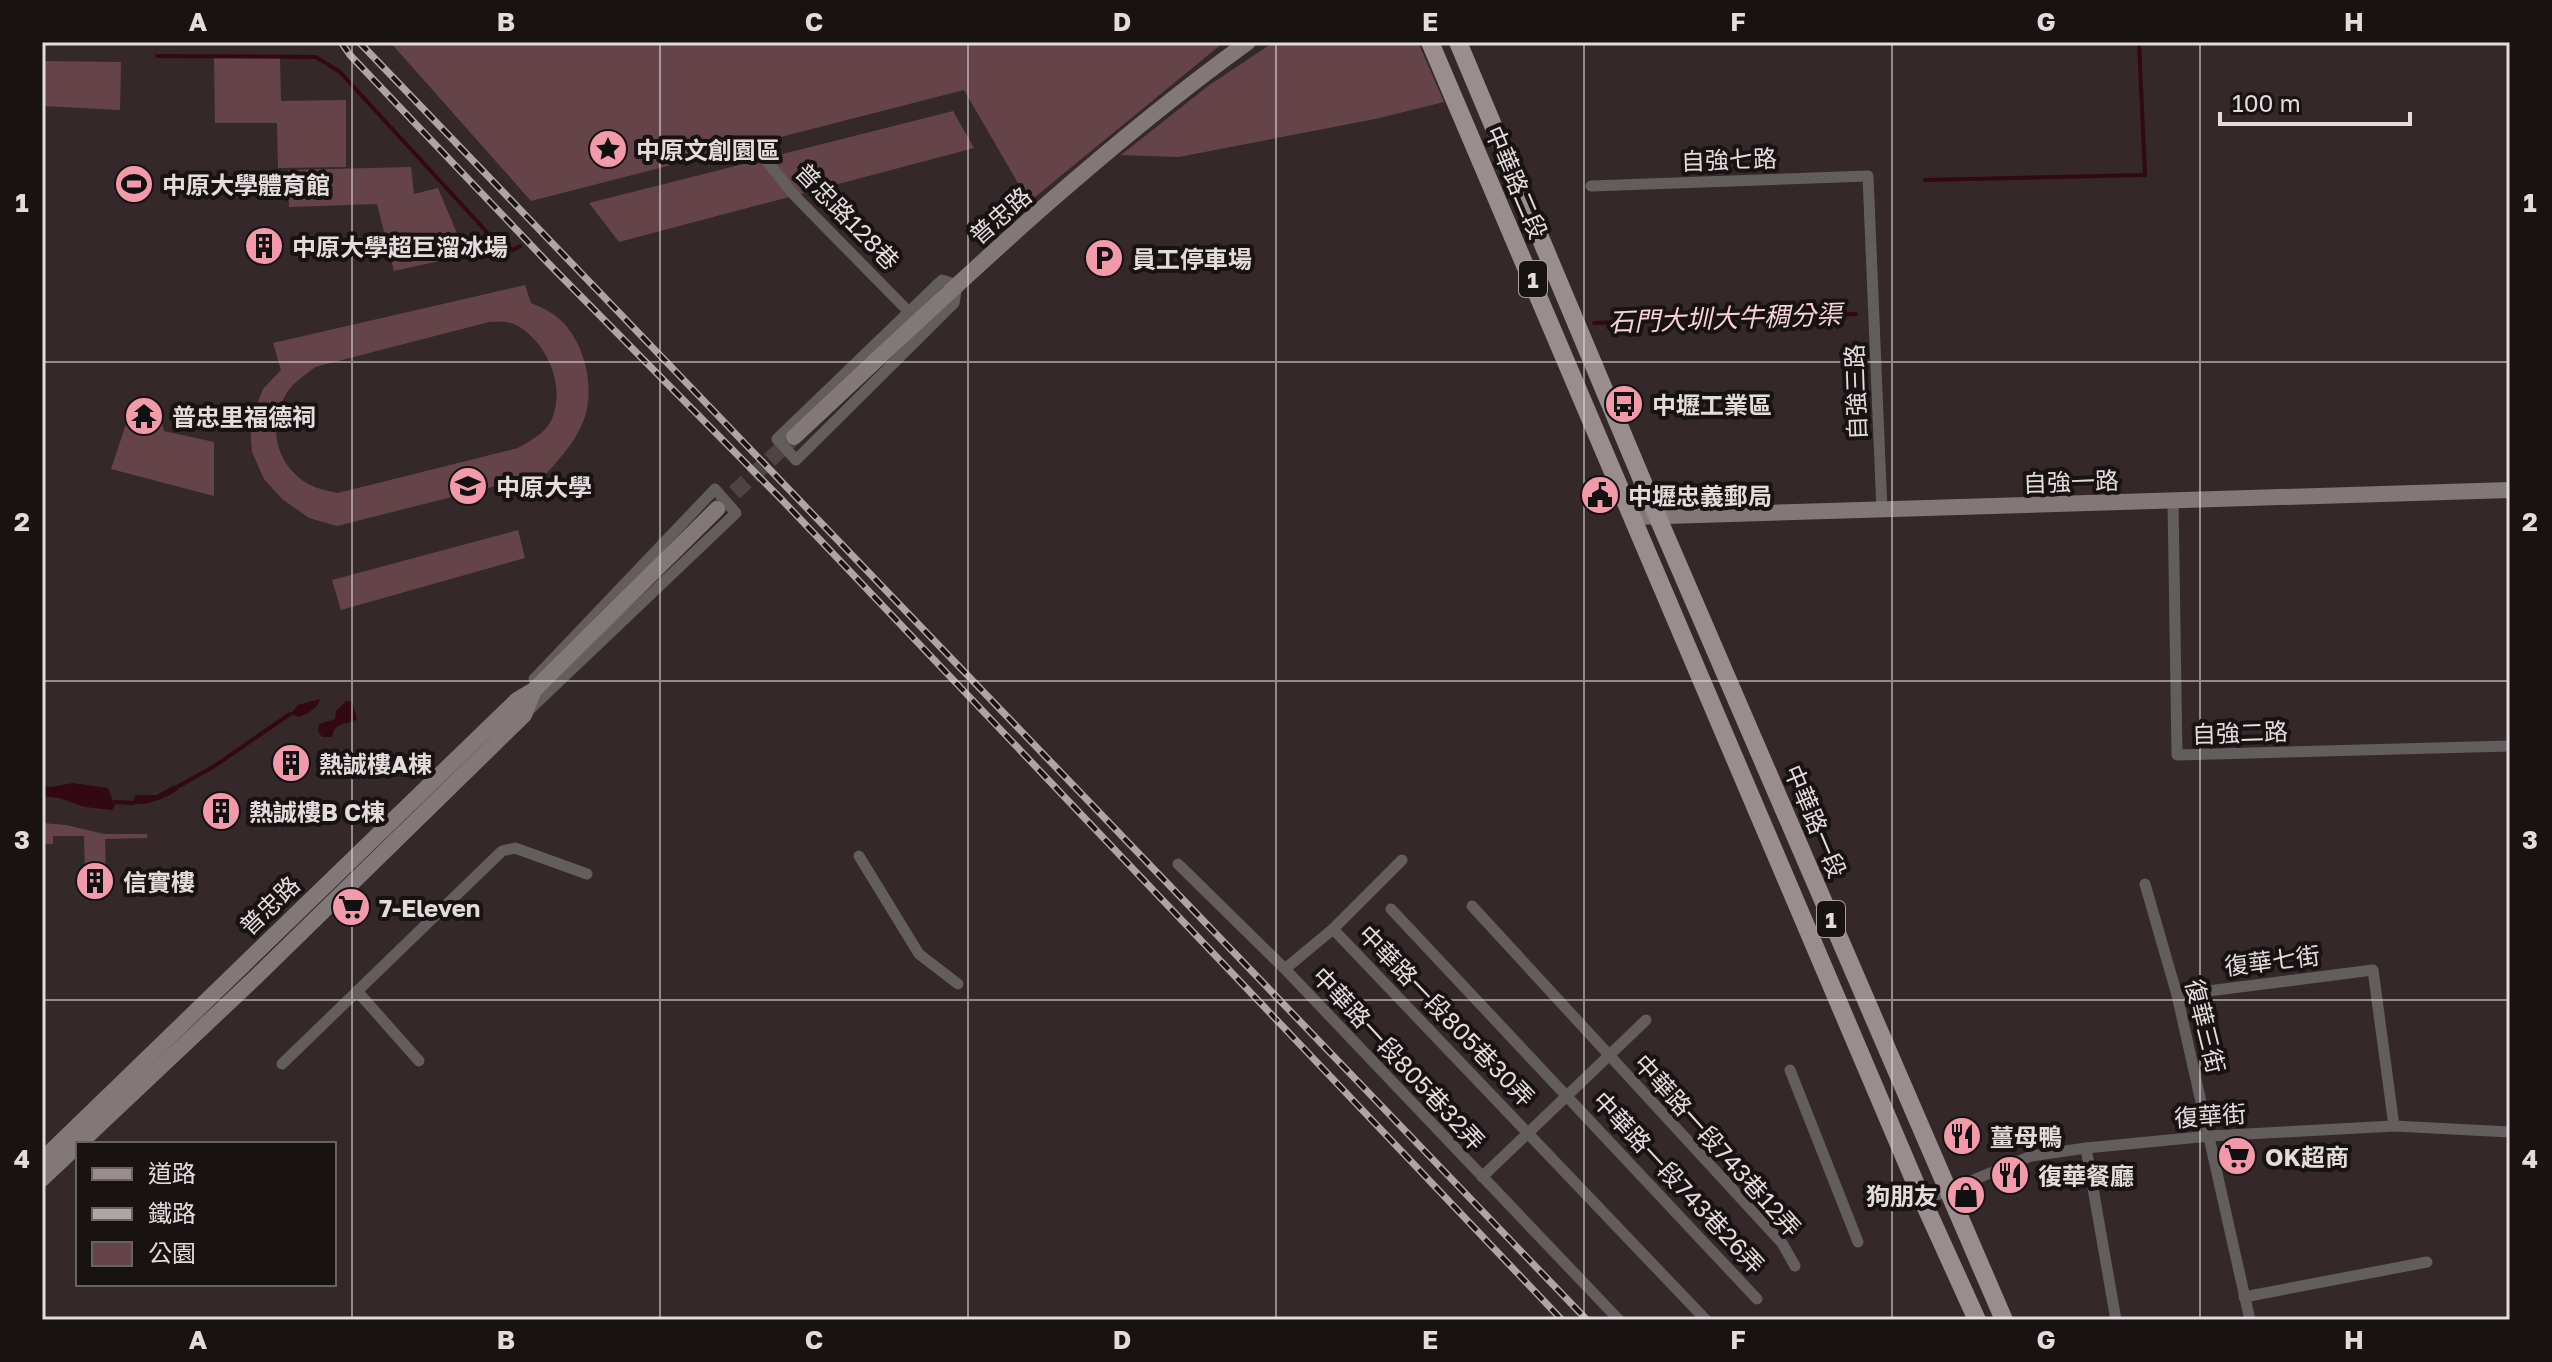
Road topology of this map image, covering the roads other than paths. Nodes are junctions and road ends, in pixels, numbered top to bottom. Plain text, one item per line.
1 (1248, 42) edge
2 (1430, 42) edge
3 (1458, 42) edge
4 (758, 150) dead end
5 (1868, 176) joint
6 (1591, 186) dead end
7 (957, 285) junction
8 (908, 311) junction
9 (794, 437) tunnel mouth
10 (2510, 490) edge
11 (2173, 501) junction
12 (717, 509) tunnel mouth
13 (1882, 511) junction
14 (1634, 517) junction
15 (1658, 518) junction
16 (521, 708) junction
17 (2510, 746) edge
18 (859, 856) dead end
19 (1402, 860) dead end
20 (1178, 864) dead end
21 (587, 874) dead end
22 (2145, 884) dead end
23 (1472, 906) dead end
24 (1391, 909) dead end
25 (1333, 929) junction
26 (1285, 969) junction
27 (958, 984) dead end
28 (357, 991) junction
29 (2177, 995) junction
30 (1646, 1020) dead end
31 (1607, 1056) junction
32 (419, 1061) dead end
33 (282, 1064) dead end
34 (1790, 1070) dead end
35 (1569, 1095) junction
36 (2394, 1126) junction
37 (2510, 1132) edge
38 (1529, 1133) junction
39 (2210, 1136) junction
40 (80, 1142) edge
41 (76, 1146) edge
42 (2086, 1148) junction
43 (42, 1160) edge
44 (1482, 1177) junction
45 (42, 1179) edge
46 (1947, 1191) junction
47 (1923, 1201) junction
48 (1858, 1242) dead end
49 (2427, 1262) dead end
50 (1795, 1266) dead end
51 (2244, 1297) junction
52 (1757, 1299) dead end
53 (1619, 1320) edge
54 (1706, 1320) edge
55 (1977, 1320) edge
56 (2004, 1320) edge
57 (2116, 1320) edge
58 (2250, 1320) edge

1 - 7 street, 普忠路
2 - 14 main road, 中華路二段 / 1
3 - 15 main road, 中華路二段 / 1
4 - 8 street, 普忠路128巷
5 - 6 street, 自強七路
5 - 13 street, 自強三路
7 - 8 street
7 - 8 street
7 - 9 street, 普忠路
10 - 11 street, 自強一路
11 - 13 street, 自強一路
11 - 17 street, 自強二路
12 - 16 street, 普忠路
13 - 15 street, 自強一路
14 - 15 street, 自強一路
14 - 47 main road, 中華路一段 / 1
15 - 46 main road, 中華路一段 / 1
16 - 16 street
16 - 40 street, 普忠路
16 - 43 street, 普忠路
18 - 27 street
19 - 25 street
20 - 26 street, 中華路一段805巷32弄
21 - 28 street
22 - 29 street, 復華三街
23 - 31 street, 中華路一段743巷12弄
24 - 35 street, 中華路一段743巷26弄
25 - 26 street
25 - 38 street, 中華路一段805巷30弄
26 - 44 street, 中華路一段805巷32弄
28 - 32 street
28 - 33 street
29 - 36 street, 復華七街
29 - 39 street, 復華三街
30 - 31 street
31 - 35 street
31 - 50 street, 中華路一段743巷12弄
34 - 48 street
35 - 38 street
35 - 52 street, 中華路一段743巷26弄
36 - 37 street, 復華街
36 - 39 street, 復華街
38 - 44 street
38 - 54 street, 中華路一段805巷30弄
39 - 42 street, 復華街
39 - 51 street, 復華三街
41 - 45 street, 普忠路
42 - 46 street, 復華街
42 - 57 street
44 - 53 street, 中華路一段805巷32弄
46 - 47 street, 復華街
46 - 56 main road, 中華路一段 / 1
47 - 55 main road, 中華路一段 / 1
49 - 51 street
51 - 58 street, 復華三街

